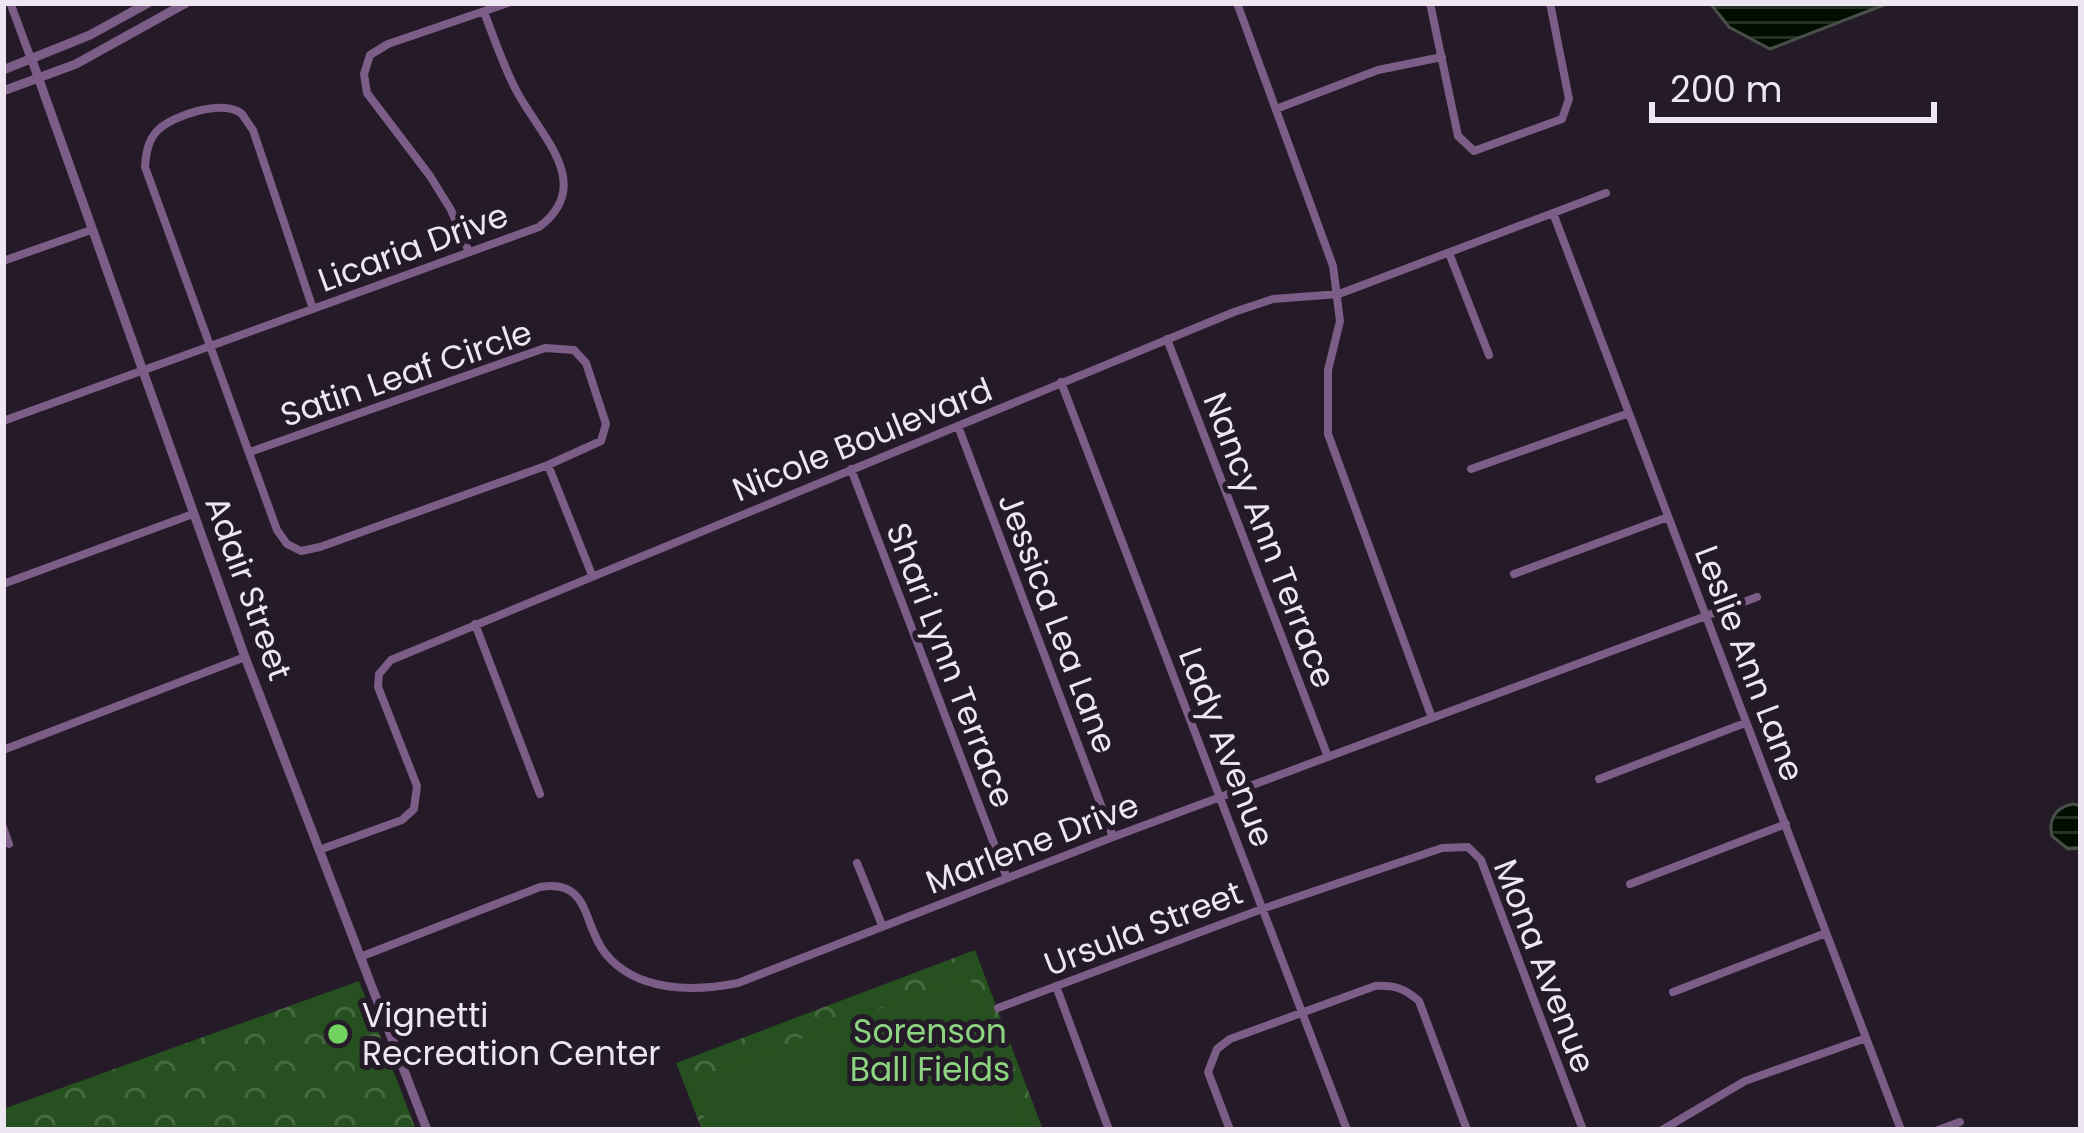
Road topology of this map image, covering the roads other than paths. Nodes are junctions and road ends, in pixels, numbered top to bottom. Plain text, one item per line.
1 (148, 3) edge
2 (186, 3) edge
3 (508, 3) edge
4 (1237, 3) edge
5 (1430, 3) edge
6 (1550, 3) edge
7 (11, 5) edge
8 (484, 12) junction
9 (1442, 57) junction
10 (32, 60) junction
11 (3, 70) edge
12 (39, 78) junction
13 (3, 91) edge
14 (1276, 109) junction
15 (1606, 193) dead end
16 (1553, 213) junction
17 (91, 230) junction
18 (470, 253) junction
19 (1449, 253) junction
20 (3, 261) edge
21 (1339, 294) junction
22 (313, 309) junction
23 (1167, 340) junction
24 (210, 347) junction
25 (1489, 356) dead end
26 (142, 371) junction
27 (1061, 382) junction
28 (1629, 412) junction
29 (3, 421) edge
30 (958, 426) junction
31 (250, 452) junction
32 (548, 465) junction
33 (851, 469) junction
34 (1471, 469) dead end
35 (193, 514) junction
36 (1669, 518) junction
37 (1514, 574) dead end
38 (592, 576) junction
39 (3, 584) edge
40 (1757, 597) dead end
41 (1706, 616) junction
42 (475, 624) junction
43 (245, 658) junction
44 (1432, 718) junction
45 (1745, 724) junction
46 (3, 750) edge
47 (1328, 757) junction
48 (1599, 779) dead end
49 (540, 794) dead end
50 (1221, 798) junction
51 (1786, 824) junction
52 (3, 827) edge
53 (1112, 838) junction
54 (9, 844) dead end
55 (1442, 848) joint
56 (319, 850) junction
57 (857, 863) dead end
58 (1007, 878) junction
59 (1630, 884) dead end
60 (1262, 909) junction
61 (882, 925) junction
62 (1826, 933) junction
63 (360, 957) junction
64 (1056, 986) junction
65 (1672, 992) dead end
66 (998, 1008) dead end
67 (1303, 1012) junction
68 (1866, 1038) junction
69 (1960, 1122) dead end
70 (428, 1130) edge
71 (1109, 1130) edge
72 (1230, 1130) edge
73 (1347, 1130) edge
74 (1467, 1130) edge
75 (1582, 1130) edge
76 (1662, 1130) edge
77 (1901, 1130) edge
78 (1939, 1130) edge

1 - 10 street
2 - 12 street
3 - 8 street
4 - 14 street
5 - 9 street
6 - 9 street
7 - 10 street
8 - 18 street, Licaria Drive
8 - 18 street
9 - 14 street
10 - 11 street
10 - 12 street, Adair Street
12 - 13 street
12 - 17 street, Adair Street
14 - 21 street
15 - 16 street, Nicole Boulevard
16 - 19 street, Nicole Boulevard
16 - 28 street, Leslie Ann Lane
17 - 20 street
17 - 26 street, Adair Street
18 - 22 street, Licaria Drive
19 - 21 street, Nicole Boulevard
19 - 25 street
21 - 23 street, Nicole Boulevard
21 - 44 street
22 - 24 street, Licaria Drive
22 - 24 street
23 - 27 street, Nicole Boulevard
23 - 47 street, Nancy Ann Terrace
24 - 26 street, Licaria Drive
24 - 31 street
26 - 29 street, Licaria Drive
26 - 35 street, Adair Street
27 - 30 street, Nicole Boulevard
27 - 50 street, Lady Avenue
28 - 34 street
28 - 36 street, Leslie Ann Lane
30 - 33 street, Nicole Boulevard
30 - 53 street, Jessica Lea Lane
31 - 32 street, Satin Leaf Circle
31 - 32 street, Satin Leaf Circle
32 - 38 street
33 - 38 street, Nicole Boulevard
33 - 58 street, Shari Lynn Terrace
35 - 39 street
35 - 43 street, Adair Street
36 - 37 street
36 - 41 street, Leslie Ann Lane
38 - 42 street, Nicole Boulevard
40 - 41 street, Marlene Drive
41 - 44 street, Marlene Drive
41 - 45 street, Leslie Ann Lane
42 - 49 street
42 - 56 street, Nicole Boulevard
43 - 46 street
43 - 56 street, Adair Street
44 - 47 street, Marlene Drive
45 - 48 street
45 - 51 street, Leslie Ann Lane
47 - 50 street, Marlene Drive
50 - 53 street, Marlene Drive
50 - 60 street, Lady Avenue
51 - 59 street
51 - 62 street, Leslie Ann Lane
52 - 54 street
53 - 58 street, Marlene Drive
55 - 60 street, Ursula Street
55 - 75 street, Mona Avenue
56 - 63 street, Adair Street
57 - 61 street
58 - 61 street, Marlene Drive
60 - 64 street, Ursula Street
60 - 67 street, Lady Avenue
61 - 63 street, Marlene Drive
62 - 65 street
62 - 68 street, Leslie Ann Lane
63 - 70 street, Adair Street
64 - 66 street, Ursula Street
64 - 71 street
67 - 72 street
67 - 73 street, Lady Avenue
67 - 74 street
68 - 76 street
68 - 77 street, Leslie Ann Lane
69 - 78 street

